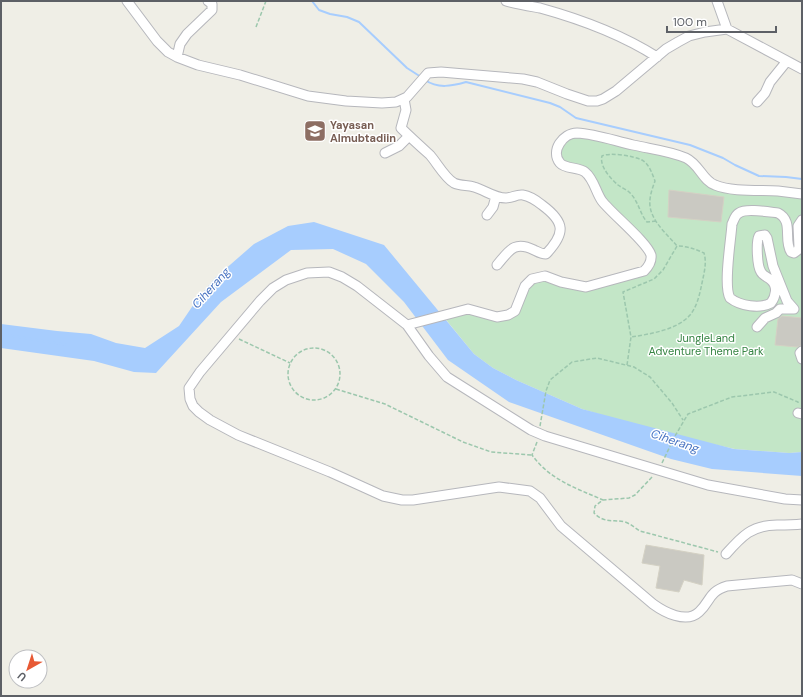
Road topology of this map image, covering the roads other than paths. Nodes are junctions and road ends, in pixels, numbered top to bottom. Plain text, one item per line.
1 (127, 1) edge
2 (208, 1) edge
3 (506, 1) edge
4 (717, 1) edge
5 (727, 29) junction
6 (177, 57) junction
7 (657, 57) junction
8 (787, 61) junction
9 (802, 69) edge
10 (404, 99) junction
11 (756, 102) dead end
12 (410, 136) junction
13 (384, 153) dead end
14 (802, 194) edge
15 (496, 196) junction
16 (487, 215) dead end
17 (802, 220) edge
18 (497, 265) dead end
19 (798, 309) edge
20 (407, 325) junction
21 (757, 327) dead end
22 (802, 351) edge
23 (802, 359) edge
24 (802, 500) edge
25 (802, 524) edge
26 (726, 554) road end
27 (802, 584) edge

1 - 6 street
2 - 6 street
3 - 7 street
4 - 5 street
5 - 7 street
5 - 8 street
6 - 10 street
7 - 10 street
8 - 9 street
8 - 11 street
10 - 12 street
12 - 13 street
12 - 15 street
14 - 20 street
15 - 16 street
15 - 18 street
17 - 19 street
19 - 21 street
20 - 24 street
20 - 27 street
22 - 23 street
25 - 26 street

